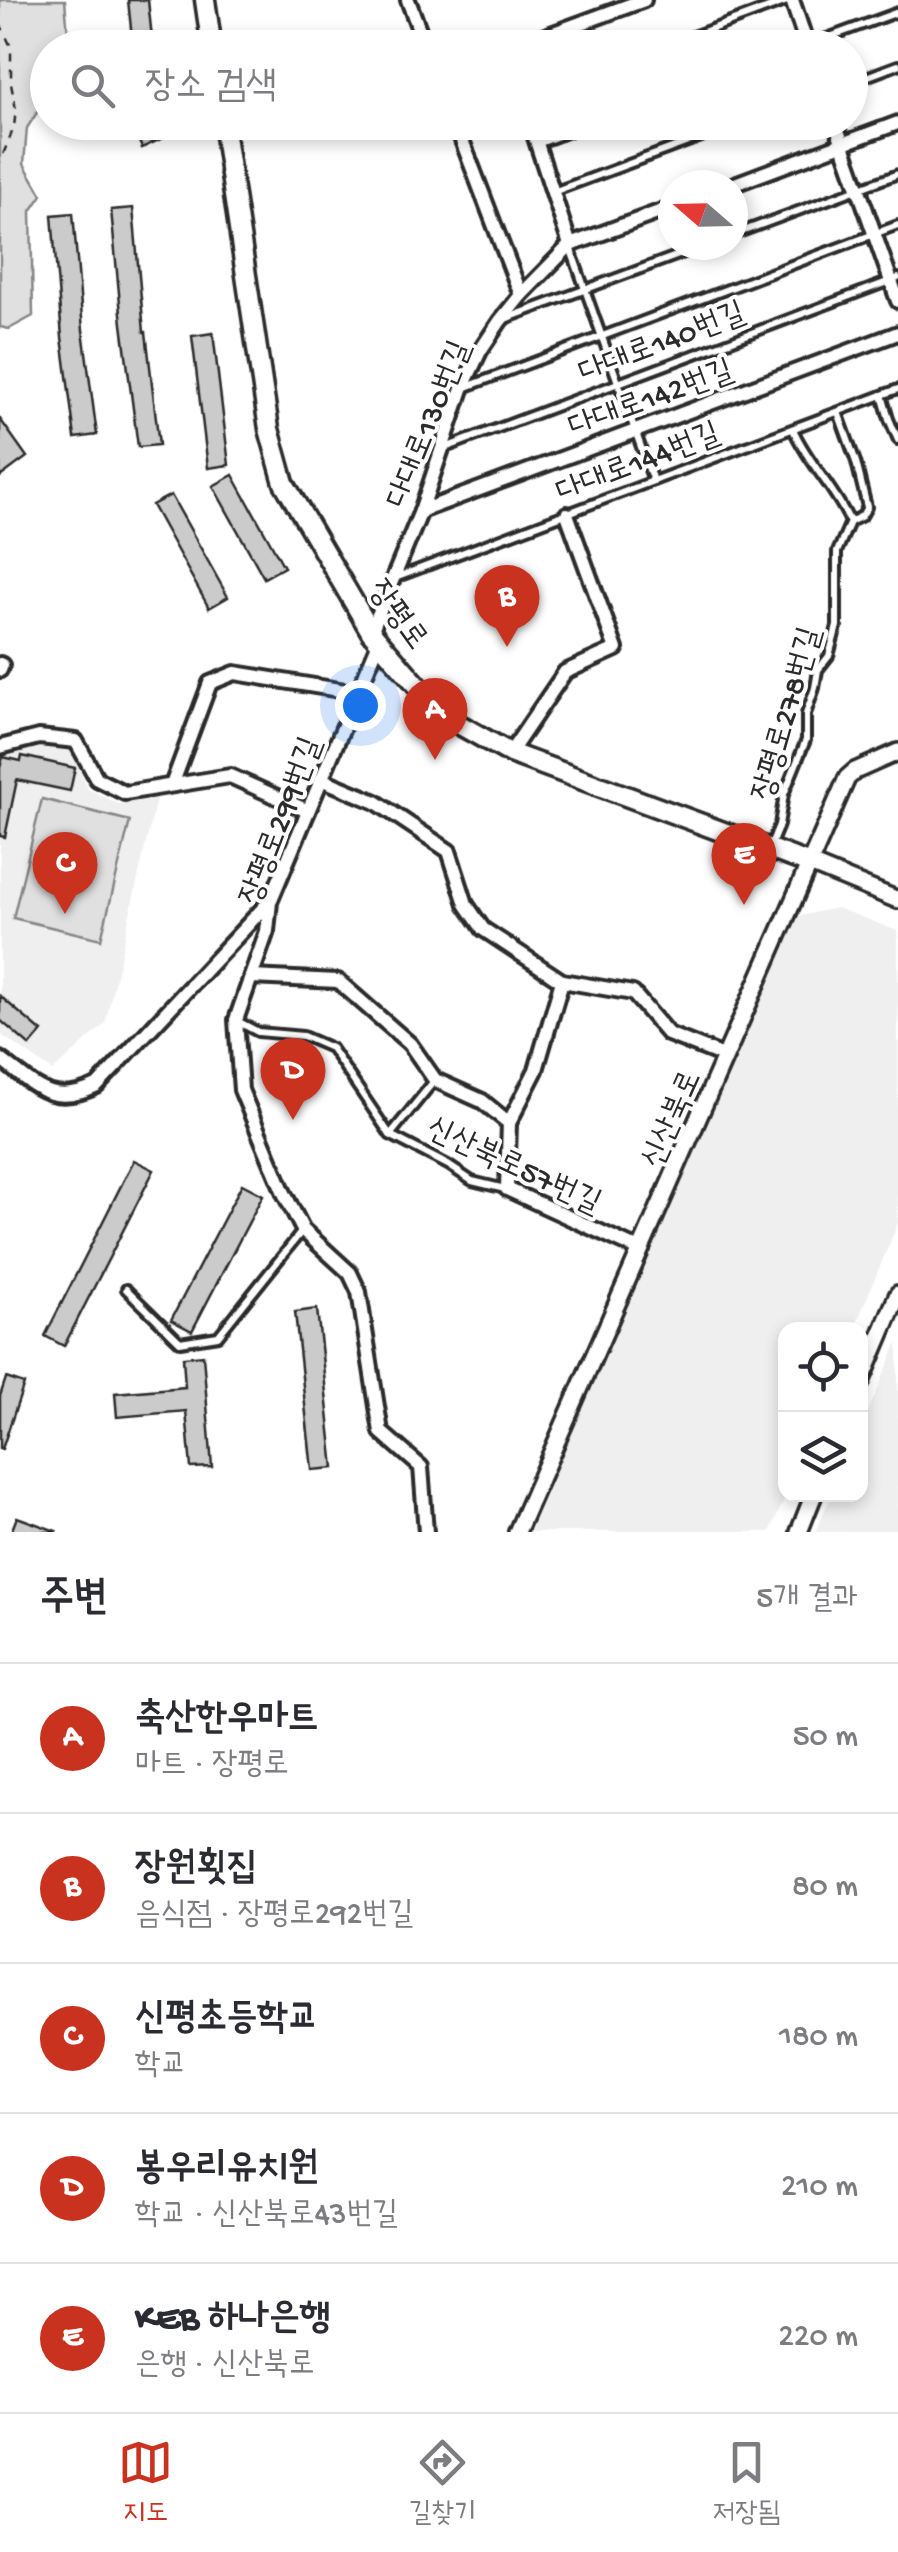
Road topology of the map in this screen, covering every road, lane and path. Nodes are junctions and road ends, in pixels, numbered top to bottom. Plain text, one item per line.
1 (205, 0) edge
2 (408, 0) edge
3 (644, 0) edge
4 (791, 0) edge
5 (898, 12) edge
6 (0, 23) edge
7 (209, 30) edge
8 (419, 30) edge
9 (562, 30) edge
10 (709, 30) edge
11 (801, 30) edge
12 (851, 30) edge
13 (898, 66) edge
14 (868, 77) edge
15 (898, 123) edge
16 (868, 134) edge
17 (226, 140) edge
18 (462, 140) edge
19 (536, 140) edge
20 (548, 140) edge
21 (693, 140) edge
22 (841, 140) edge
23 (853, 140) edge
24 (537, 144) junction
25 (842, 144) junction
26 (0, 162) edge
27 (898, 174) edge
28 (748, 179) edge
29 (858, 188) junction
30 (552, 192) junction
31 (658, 213) edge
32 (898, 225) edge
33 (748, 229) edge
34 (874, 234) junction
35 (570, 245) junction
36 (666, 260) edge
37 (894, 280) edge
38 (586, 290) junction
39 (521, 294) junction
40 (898, 301) edge
41 (500, 321) junction
42 (898, 333) edge
43 (602, 336) junction
44 (618, 383) junction
45 (462, 388) junction
46 (898, 389) edge
47 (882, 395) junction
48 (838, 412) junction
49 (793, 429) junction
50 (635, 431) junction
51 (898, 440) edge
52 (442, 449) junction
53 (653, 481) junction
54 (421, 510) junction
55 (567, 514) junction
56 (850, 522) junction
57 (394, 578) junction
58 (375, 637) junction
59 (358, 693) junction
60 (0, 747) edge
61 (898, 752) edge
62 (510, 753) junction
63 (321, 779) junction
64 (172, 786) junction
65 (308, 811) junction
66 (770, 848) junction
67 (810, 864) junction
68 (898, 900) edge
69 (270, 902) junction
70 (251, 977) junction
71 (562, 980) junction
72 (236, 1020) junction
73 (726, 1057) junction
74 (0, 1058) edge
75 (435, 1080) junction
76 (509, 1123) junction
77 (390, 1135) junction
78 (507, 1189) junction
79 (303, 1230) junction
80 (640, 1250) junction
81 (126, 1289) dead end
82 (898, 1294) edge
83 (868, 1365) edge
84 (811, 1502) edge
85 (426, 1532) edge
86 (517, 1532) edge
87 (798, 1532) edge

1 - 7 main road
2 - 8 street
3 - 9 street
4 - 10 lane
4 - 11 street
5 - 12 lane
6 - 26 path
13 - 14 lane
15 - 16 street
17 - 58 main road, 장평로
18 - 39 street
19 - 24 street
20 - 24 lane
21 - 30 lane
22 - 25 street
23 - 25 street
24 - 30 street
25 - 28 street
25 - 29 street
27 - 29 lane
29 - 33 lane
29 - 34 street
30 - 35 street
31 - 35 street, 다대로130번길
32 - 34 lane
34 - 37 street
34 - 43 lane
35 - 38 lane
35 - 39 street, 다대로130번길
36 - 38 lane
37 - 40 street
37 - 44 lane, 다대로140번길
38 - 41 lane
38 - 43 lane
39 - 41 street, 다대로130번길
41 - 45 street, 다대로130번길
42 - 50 street, 다대로142번길
43 - 44 lane
43 - 45 lane
44 - 50 lane
44 - 52 lane, 다대로140번길
45 - 52 street, 다대로130번길
46 - 47 lane, 다대로144번길
47 - 48 lane, 다대로144번길
47 - 51 lane
48 - 49 lane, 다대로144번길
48 - 56 lane, 장평로278번길
49 - 53 lane, 다대로144번길
49 - 56 lane
50 - 53 lane
50 - 54 street, 다대로142번길
52 - 54 street, 다대로130번길
53 - 55 lane, 다대로144번길
54 - 57 street, 다대로130번길
55 - 57 lane, 다대로144번길
55 - 62 street
56 - 66 lane, 장평로278번길
57 - 58 street, 다대로130번길
58 - 59 street, 장평로299번길
58 - 62 main road, 장평로
59 - 63 street, 장평로299번길
59 - 64 street
60 - 64 street
61 - 67 street, 신산북로
62 - 66 main road, 장평로
63 - 65 street, 장평로299번길
63 - 71 street
64 - 65 street
65 - 69 street, 장평로299번길
66 - 67 main road, 장평로
67 - 68 street, 장평로
67 - 73 street, 신산북로
69 - 70 street, 장평로299번길
69 - 74 street
70 - 72 street, 장평로299번길
70 - 75 street
71 - 73 street
71 - 76 street
72 - 77 lane, 신산북로57번길
72 - 79 street
73 - 80 street, 신산북로
75 - 76 street
75 - 77 lane
76 - 78 street
77 - 78 lane, 신산북로57번길
78 - 80 street, 신산북로57번길
79 - 81 lane
79 - 85 street
80 - 86 street, 신산북로
82 - 83 street
84 - 87 street

